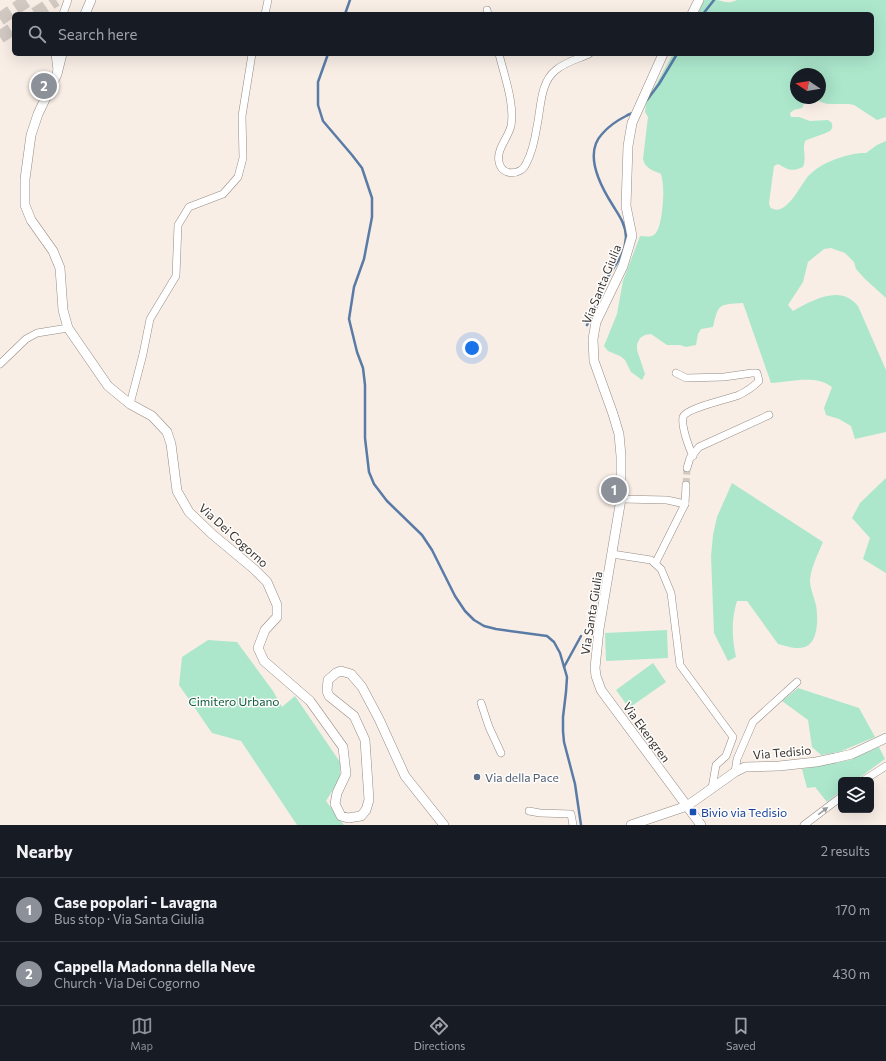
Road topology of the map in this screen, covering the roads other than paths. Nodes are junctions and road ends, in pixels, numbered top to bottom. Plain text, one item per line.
1 (68, 0) edge
2 (91, 0) edge
3 (268, 0) edge
4 (699, 0) edge
5 (64, 12) edge
6 (86, 12) edge
7 (265, 12) edge
8 (693, 12) edge
9 (55, 56) edge
10 (62, 56) edge
11 (252, 56) edge
12 (500, 56) edge
13 (584, 56) edge
14 (662, 56) edge
15 (58, 74) junction
16 (68, 328) junction
17 (0, 364) edge
18 (676, 373) dead end
19 (130, 404) junction
20 (769, 415) dead end
21 (693, 456) junction
22 (687, 468) tunnel mouth
23 (686, 485) tunnel mouth
24 (621, 499) junction
25 (685, 504) junction
26 (612, 554) junction
27 (656, 562) junction
28 (595, 668) joint
29 (797, 682) dead end
30 (481, 702) dead end
31 (886, 738) edge
32 (501, 753) dead end
33 (886, 766) edge
34 (735, 772) junction
35 (869, 777) edge
36 (712, 788) junction
37 (838, 799) edge
38 (687, 806) junction
39 (529, 811) dead end
40 (444, 825) edge
41 (573, 825) edge
42 (631, 825) edge
43 (701, 825) edge
44 (804, 825) edge

1 - 5 street
2 - 6 street
3 - 7 street
4 - 8 street
9 - 15 street
10 - 15 street, Via Dei Cogorno
11 - 19 street
12 - 13 street
14 - 24 street, Via Santa Giulia
15 - 16 street, Via Dei Cogorno
16 - 17 street
16 - 19 street, Via Dei Cogorno
18 - 21 street
19 - 40 street, Via Dei Cogorno
20 - 21 street
21 - 22 street
23 - 25 street
24 - 25 street
24 - 26 street, Via Santa Giulia
25 - 27 street
26 - 27 street
26 - 28 street, Via Santa Giulia
27 - 36 street
28 - 38 street, Via Ekengren
29 - 34 street
30 - 32 street
31 - 34 street, Via Tedisio
33 - 35 street
34 - 36 street, Via Tedisio
36 - 38 street, Via Tedisio
44 -> 37 street
38 - 42 street, Via Tedisio
38 - 43 street, Via Ekengren
39 - 41 street

